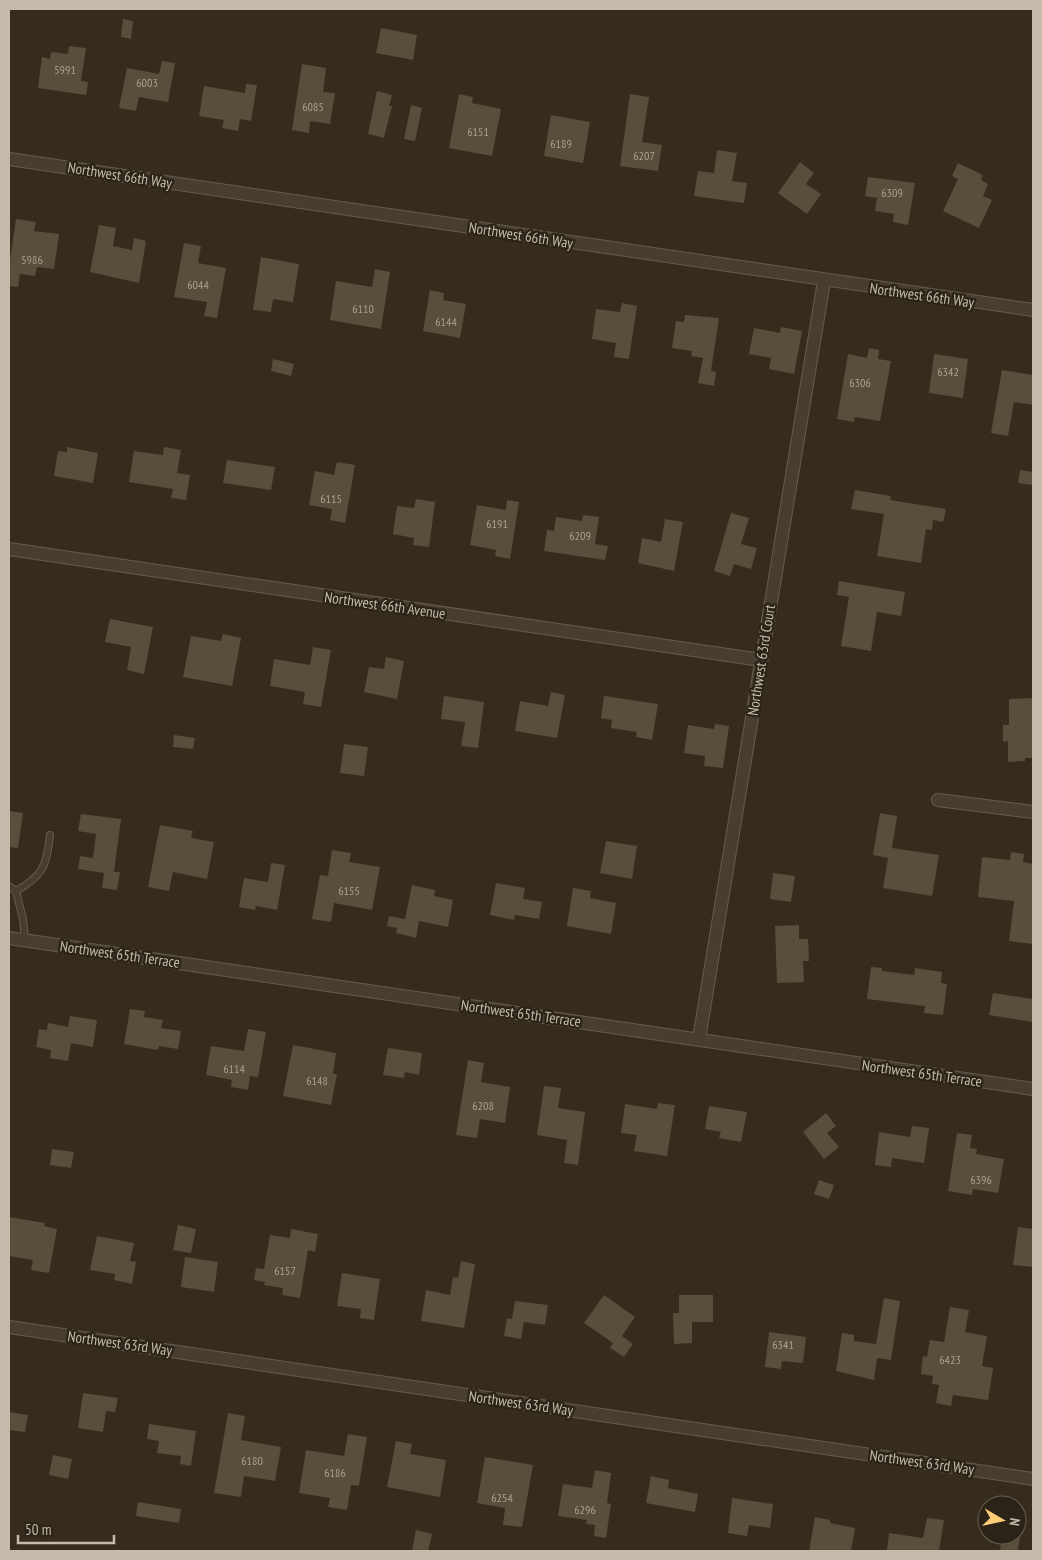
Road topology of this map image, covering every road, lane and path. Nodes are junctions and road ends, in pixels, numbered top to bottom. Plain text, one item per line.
1 (9, 158) edge
2 (824, 281) junction
3 (1033, 310) edge
4 (9, 549) edge
5 (761, 660) junction
6 (938, 800) dead end
7 (1033, 812) edge
8 (50, 835) dead end
9 (9, 886) edge
10 (16, 891) junction
11 (9, 938) edge
12 (26, 940) junction
13 (699, 1040) junction
14 (1033, 1089) edge
15 (9, 1327) edge
16 (1033, 1479) edge

1 - 2 street, Northwest 66th Way
2 - 3 street, Northwest 66th Way
2 - 5 street, Northwest 63rd Court
4 - 5 street, Northwest 66th Avenue
5 - 13 street, Northwest 63rd Court
6 - 7 street
8 - 10 lane
9 - 10 lane
10 - 12 lane
11 - 12 street, Northwest 65th Terrace
12 - 13 street, Northwest 65th Terrace
13 - 14 street, Northwest 65th Terrace
15 - 16 street, Northwest 63rd Way

